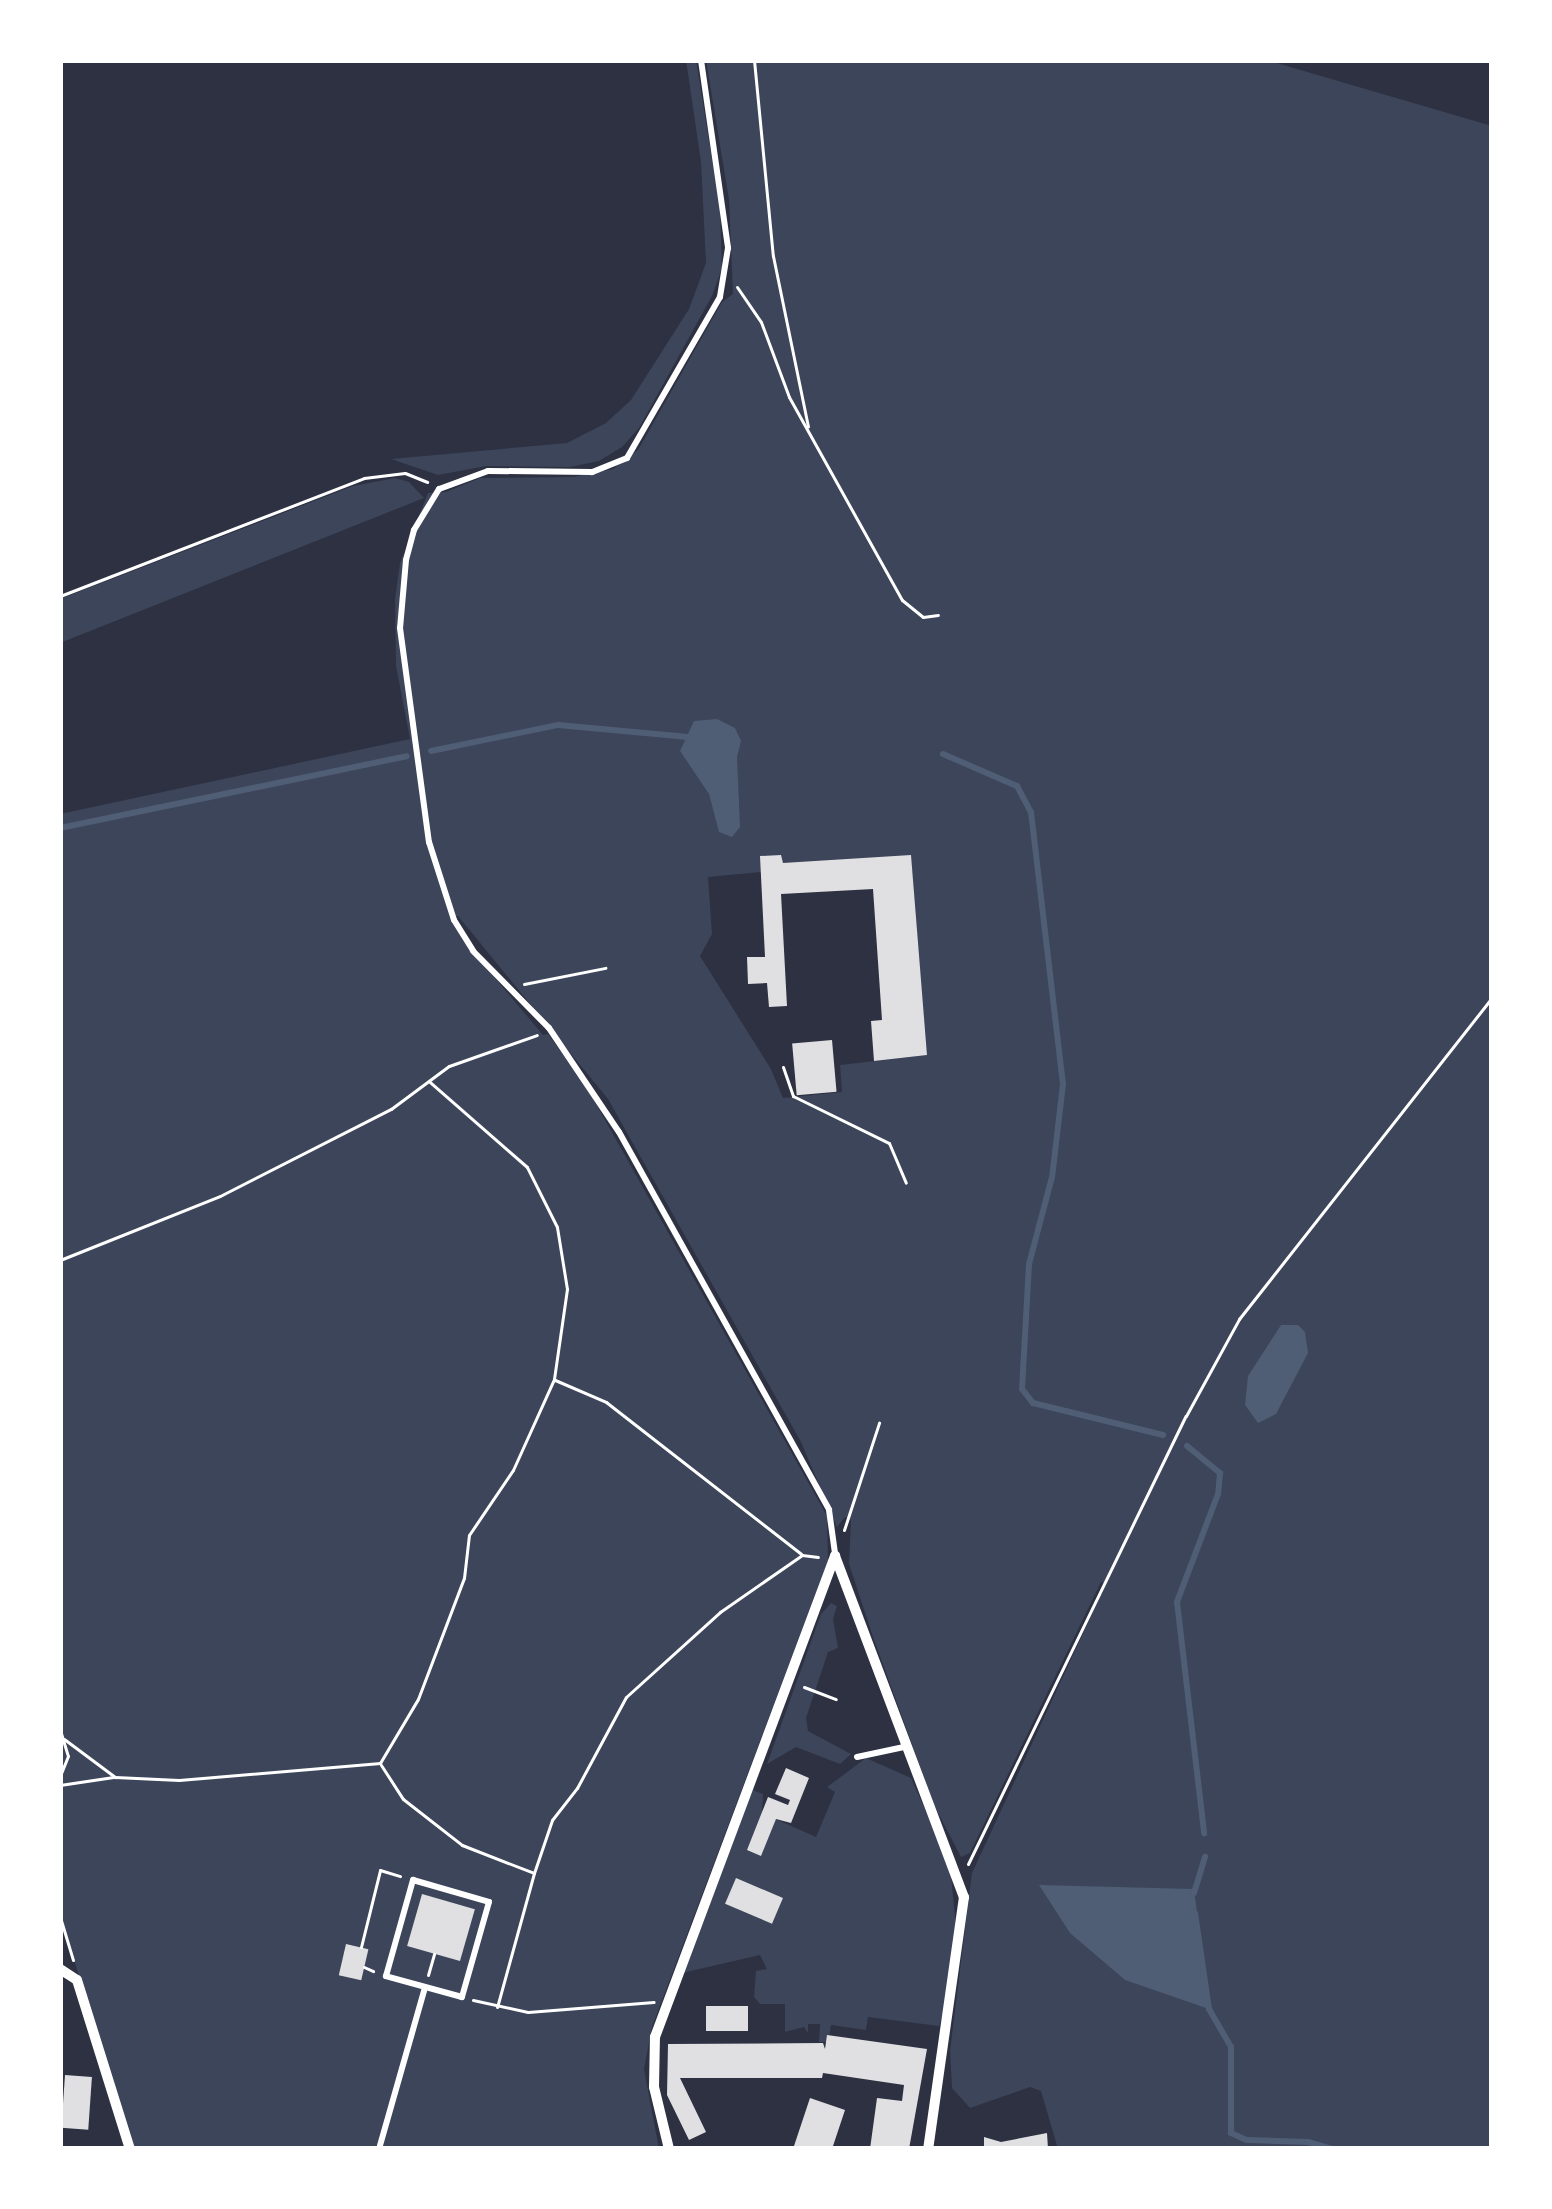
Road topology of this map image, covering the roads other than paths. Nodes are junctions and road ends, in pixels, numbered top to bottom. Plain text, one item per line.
1 (700, 60) edge
2 (835, 1556) junction
3 (904, 1748) junction
4 (857, 1757) dead end
5 (60, 1970) edge
6 (425, 1987) junction
7 (130, 2149) edge
8 (379, 2149) edge
9 (669, 2149) edge
10 (928, 2149) edge

1 - 2 lane
2 - 3 street
2 - 9 street
3 - 4 lane
3 - 10 street
5 - 7 street
6 - 6 lane
6 - 8 lane

